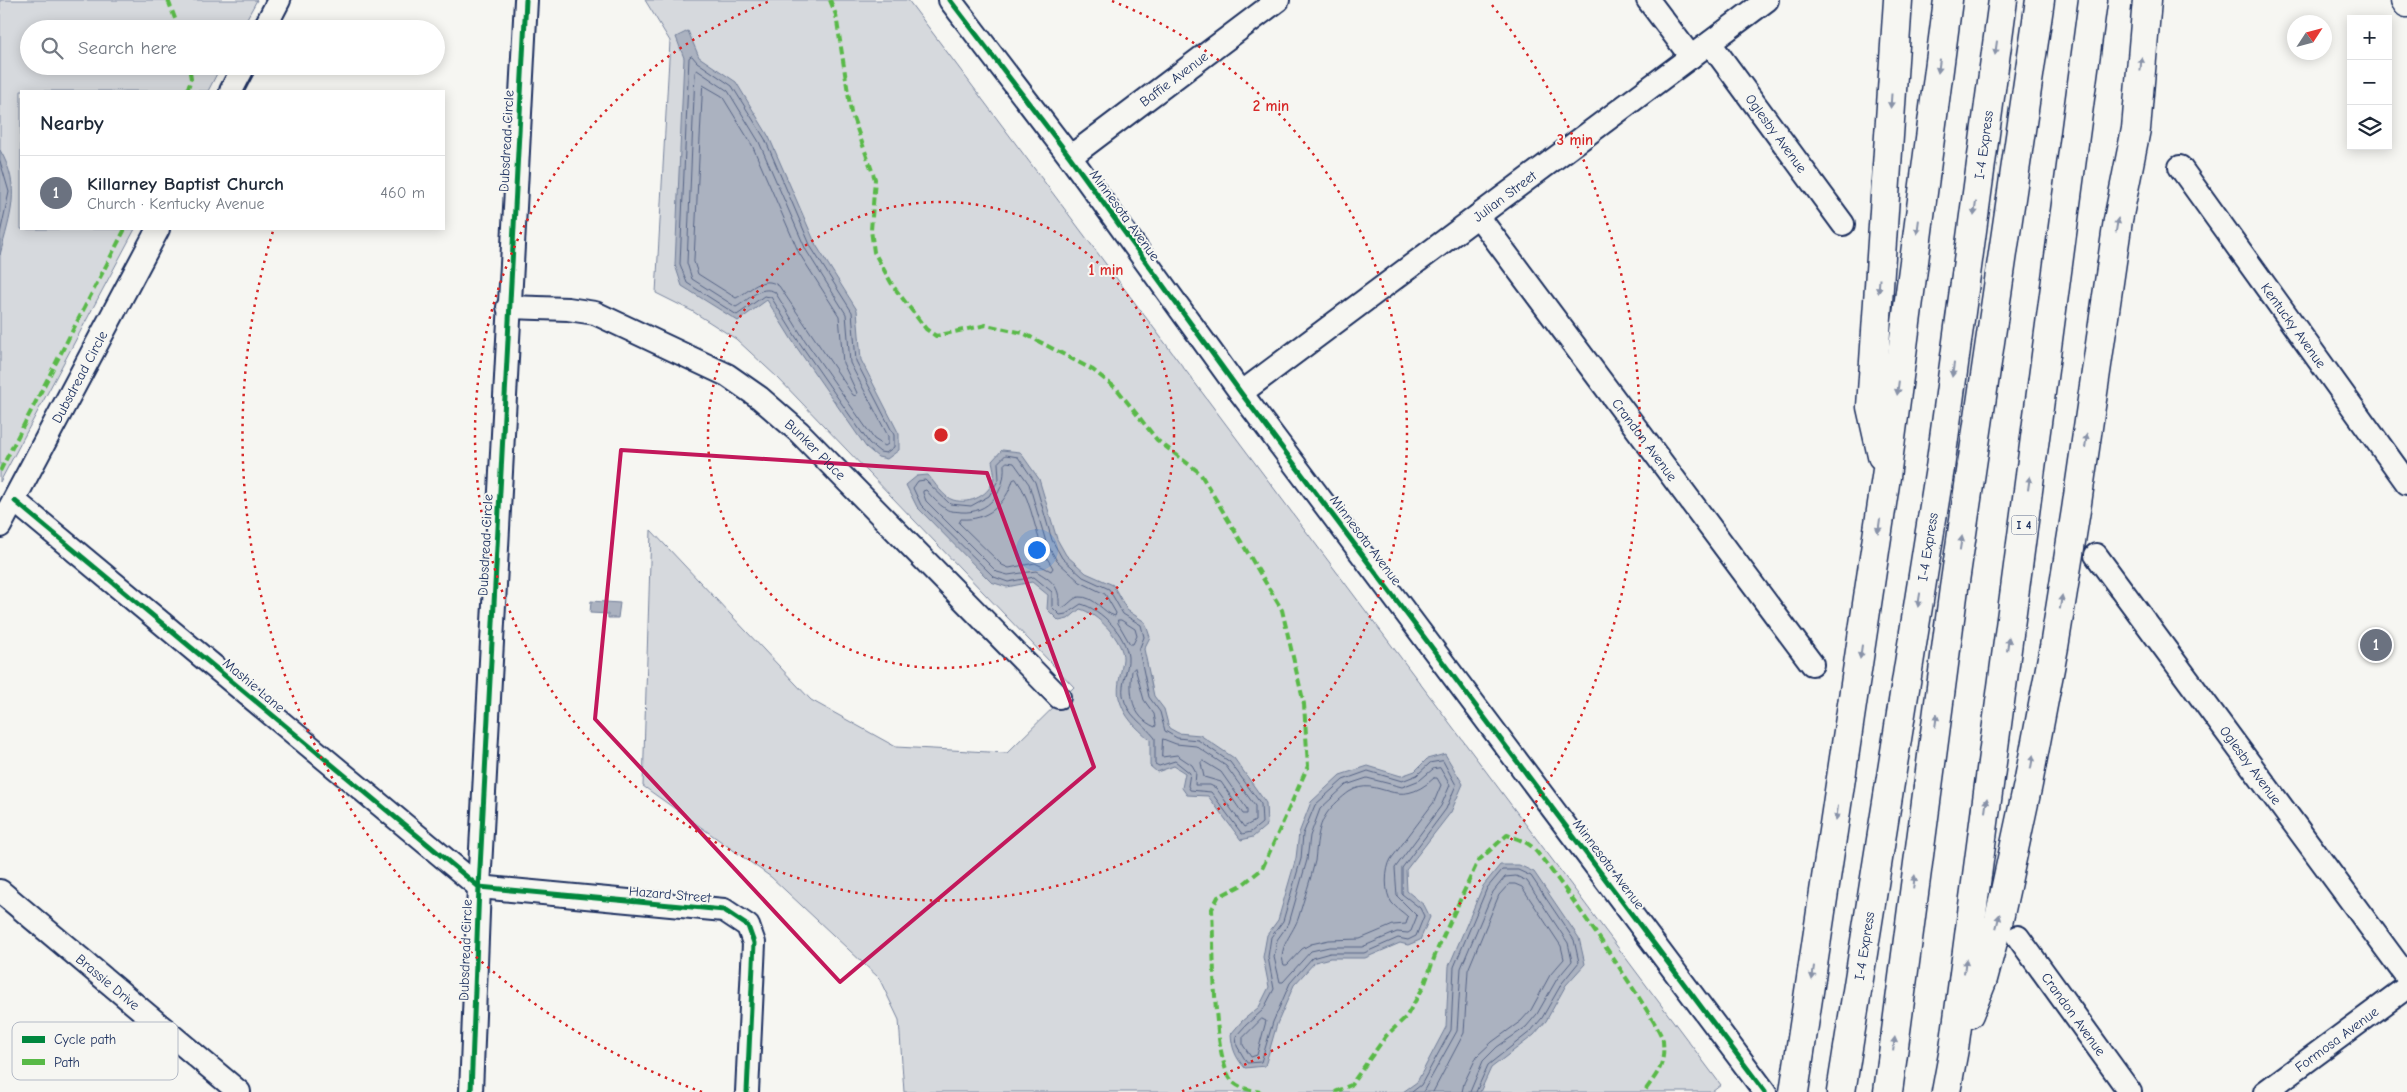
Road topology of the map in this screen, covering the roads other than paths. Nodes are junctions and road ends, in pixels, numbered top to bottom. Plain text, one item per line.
1 (279, 0) edge
2 (526, 0) edge
3 (950, 0) edge
4 (1278, 0) edge
5 (1648, 0) edge
6 (1767, 0) edge
7 (1898, 0) edge
8 (1948, 0) edge
9 (2003, 0) edge
10 (2040, 0) edge
11 (2093, 0) edge
12 (2405, 0) edge
13 (2147, 2) edge
14 (2407, 3) edge
15 (269, 20) edge
16 (1710, 43) junction
17 (1691, 57) junction
18 (239, 75) edge
19 (232, 90) edge
20 (1070, 157) junction
21 (2180, 168) dead end
22 (1478, 216) junction
23 (1843, 224) dead end
24 (157, 230) edge
25 (508, 307) junction
26 (1241, 393) junction
27 (1886, 477) junction
28 (2407, 483) edge
29 (15, 501) junction
30 (0, 526) edge
31 (2096, 555) dead end
32 (1812, 664) dead end
33 (1059, 697) dead end
34 (478, 887) junction
35 (0, 891) edge
36 (2018, 937) dead end
37 (2407, 977) edge
38 (2407, 987) edge
39 (156, 1022) edge
40 (178, 1041) edge
41 (1954, 1049) junction
42 (1796, 1084) edge
43 (239, 1092) edge
44 (471, 1092) edge
45 (747, 1092) edge
46 (1765, 1092) edge
47 (1841, 1092) edge
48 (1888, 1092) edge
49 (1946, 1092) edge
50 (2130, 1092) edge
51 (2265, 1092) edge

1 - 15 street
2 - 25 street, Dubsdread Circle
3 - 20 street, Minnesota Avenue
4 - 20 street, Baffie Avenue
5 - 17 street
6 - 16 street, Julian Street
7 -> 27 main road
8 -> 27 main road
9 -> 47 main road, I-4 Express
48 -> 10 main road
41 -> 11 main road, I 4
12 - 14 main road
41 -> 13 main road
16 - 17 street, Julian Street
16 - 23 street, Oglesby Avenue
17 - 22 street, Julian Street
18 - 19 street
20 - 26 street, Minnesota Avenue
21 - 28 street, Kentucky Avenue
22 - 26 street, Julian Street
22 - 32 street, Crandon Avenue
24 - 29 street, Dubsdread Circle
25 - 33 street, Bunker Place
25 - 34 street, Dubsdread Circle
26 - 46 street, Minnesota Avenue
27 -> 42 main road
29 - 30 street, Dubsdread Circle
29 - 34 street, Mashie Lane
31 - 37 street, Oglesby Avenue
34 - 44 street, Dubsdread Circle
34 - 45 street, Hazard Street
35 - 39 street, Brassie Drive
36 - 50 street, Crandon Avenue
38 - 51 street, Formosa Avenue
40 - 43 street, Brassie Drive
41 - 49 main road, I 4

